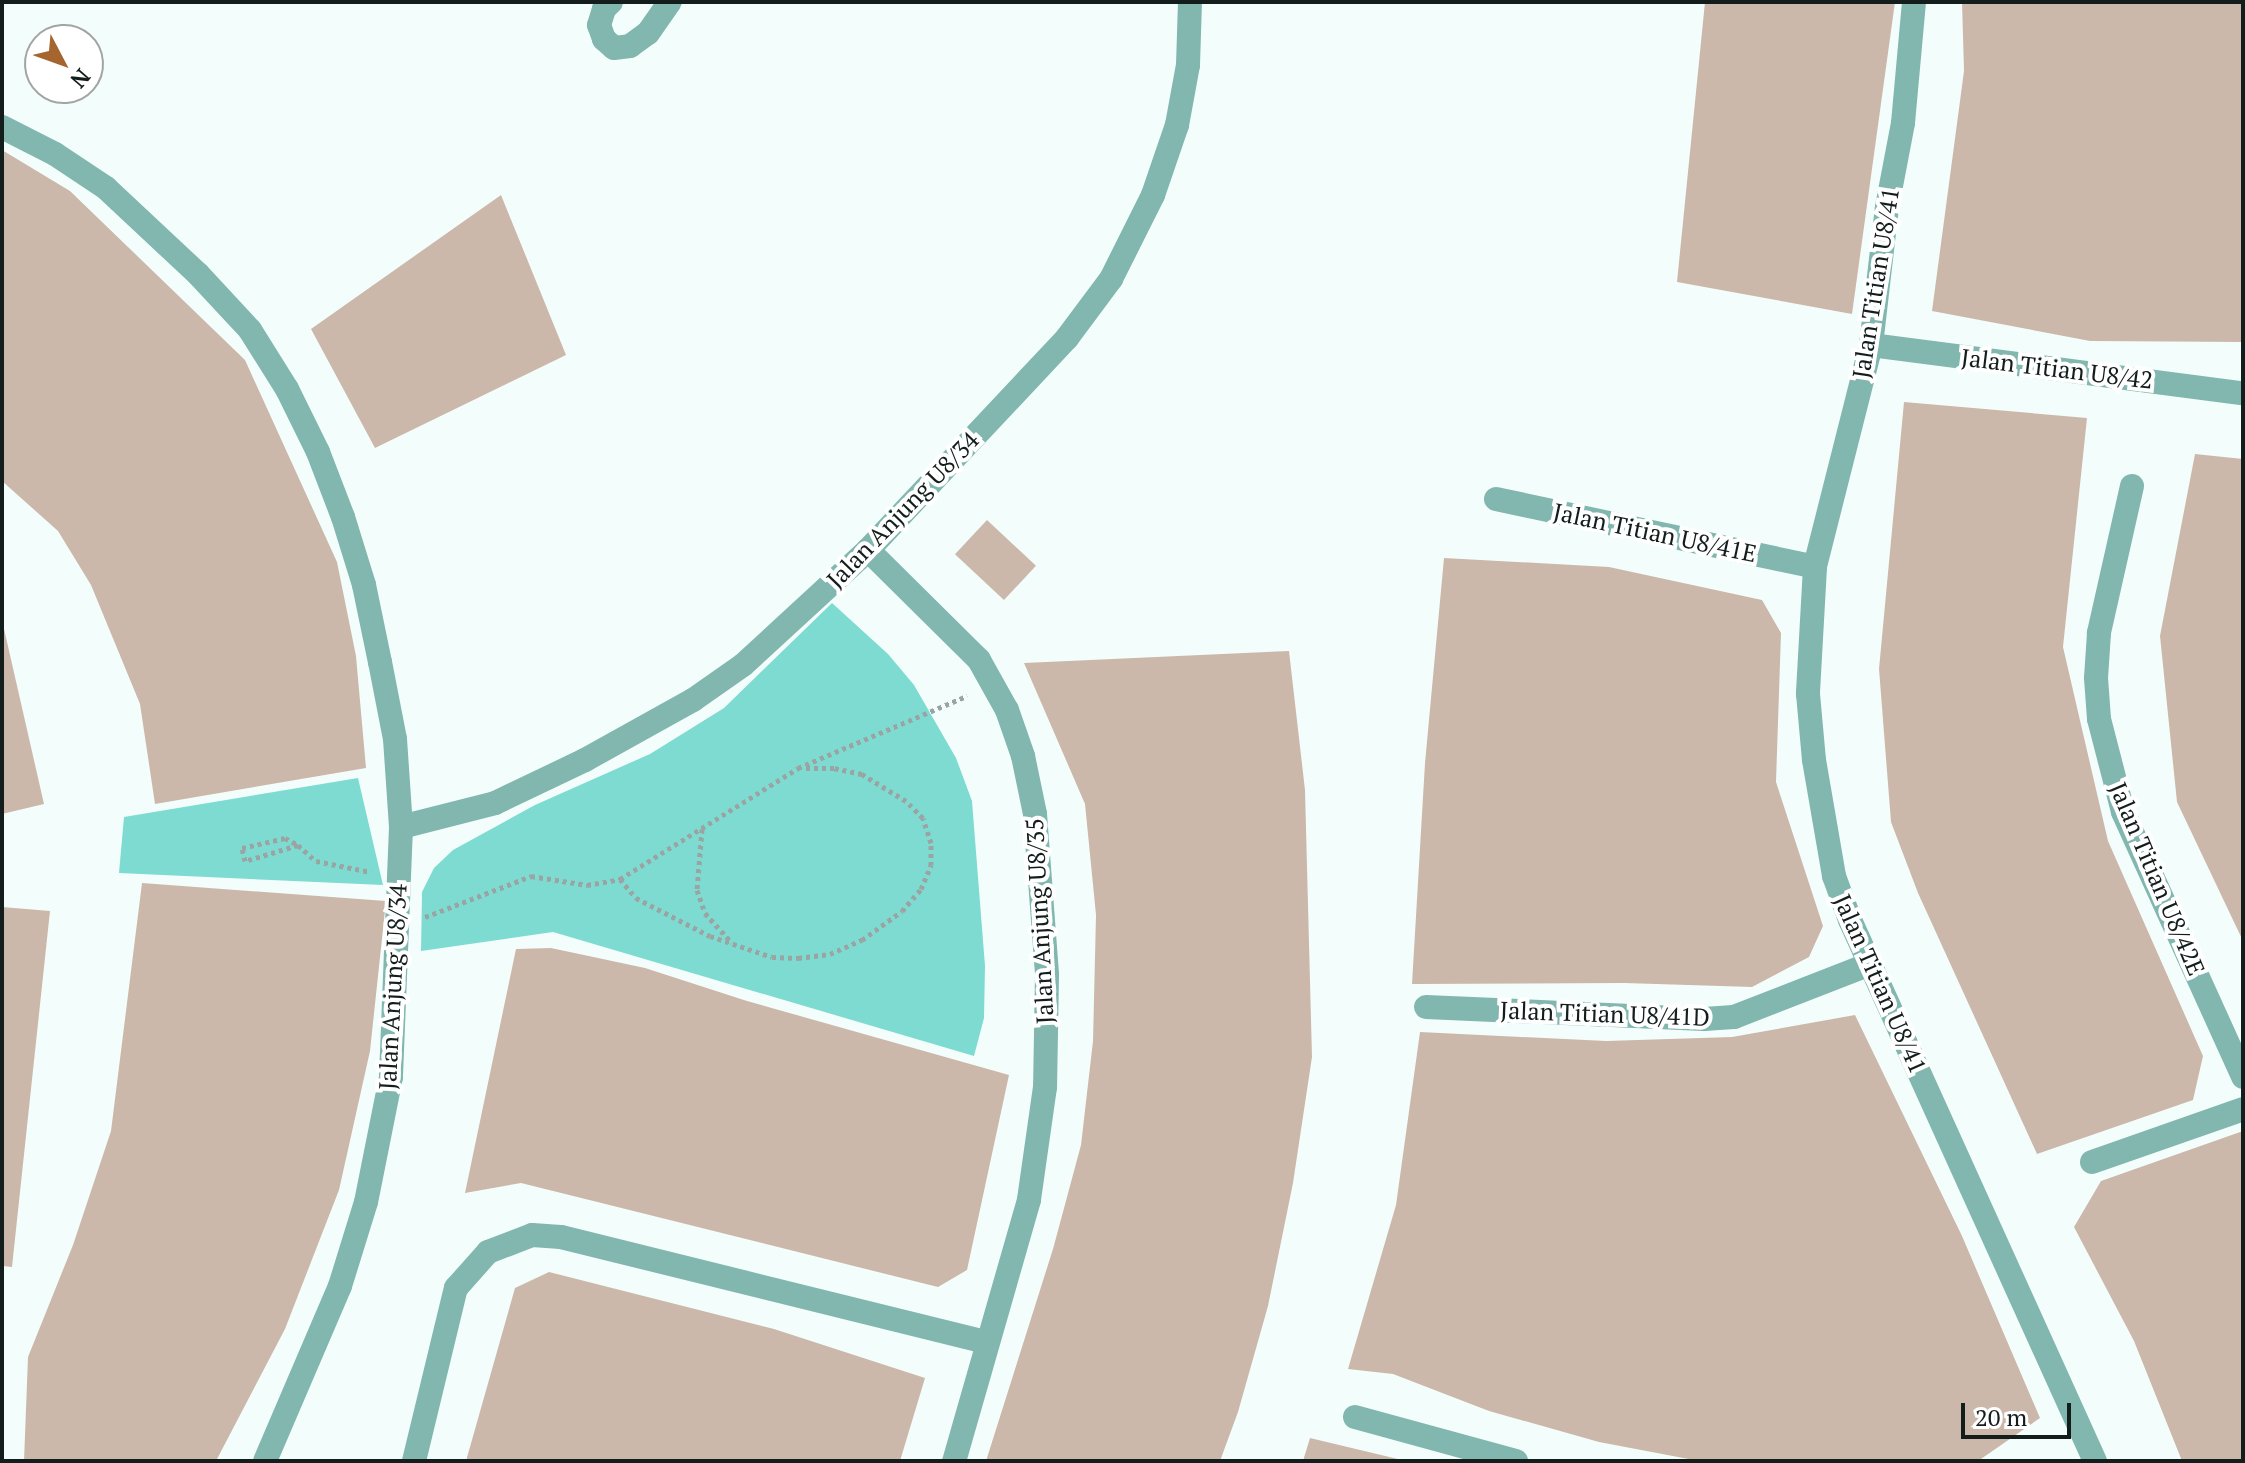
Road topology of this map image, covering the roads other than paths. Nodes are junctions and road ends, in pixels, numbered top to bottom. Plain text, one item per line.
1 (611, 2) edge
2 (670, 2) edge
3 (1190, 2) edge
4 (1914, 2) edge
5 (2, 127) edge
6 (1871, 345) junction
7 (2243, 393) edge
8 (2132, 486) dead end
9 (1496, 499) dead end
10 (868, 550) junction
11 (1815, 567) junction
12 (401, 827) junction
13 (1870, 964) junction
14 (1426, 1007) dead end
15 (2243, 1077) edge
16 (2243, 1109) edge
17 (2092, 1162) dead end
18 (986, 1342) junction
19 (1355, 1417) dead end
20 (2091, 1460) edge
21 (265, 1461) edge
22 (414, 1461) edge
23 (954, 1461) edge
24 (1516, 1461) edge

1 - 2 street
3 - 10 street, Jalan Anjung U8/34
4 - 6 street, Jalan Titian U8/41
5 - 12 street, Jalan Anjung U8/34
6 - 7 street, Jalan Titian U8/42
6 - 11 street, Jalan Titian U8/41
8 - 15 street, Jalan Titian U8/42E
9 - 11 street, Jalan Titian U8/41E
10 - 12 street, Jalan Anjung U8/34
10 - 18 street, Jalan Anjung U8/35
11 - 13 street, Jalan Titian U8/41
12 - 21 street, Jalan Anjung U8/34
13 - 14 street, Jalan Titian U8/41D
13 - 20 street, Jalan Titian U8/41
16 - 17 street
18 - 22 street
18 - 23 street, Jalan Anjung U8/35
19 - 24 street

